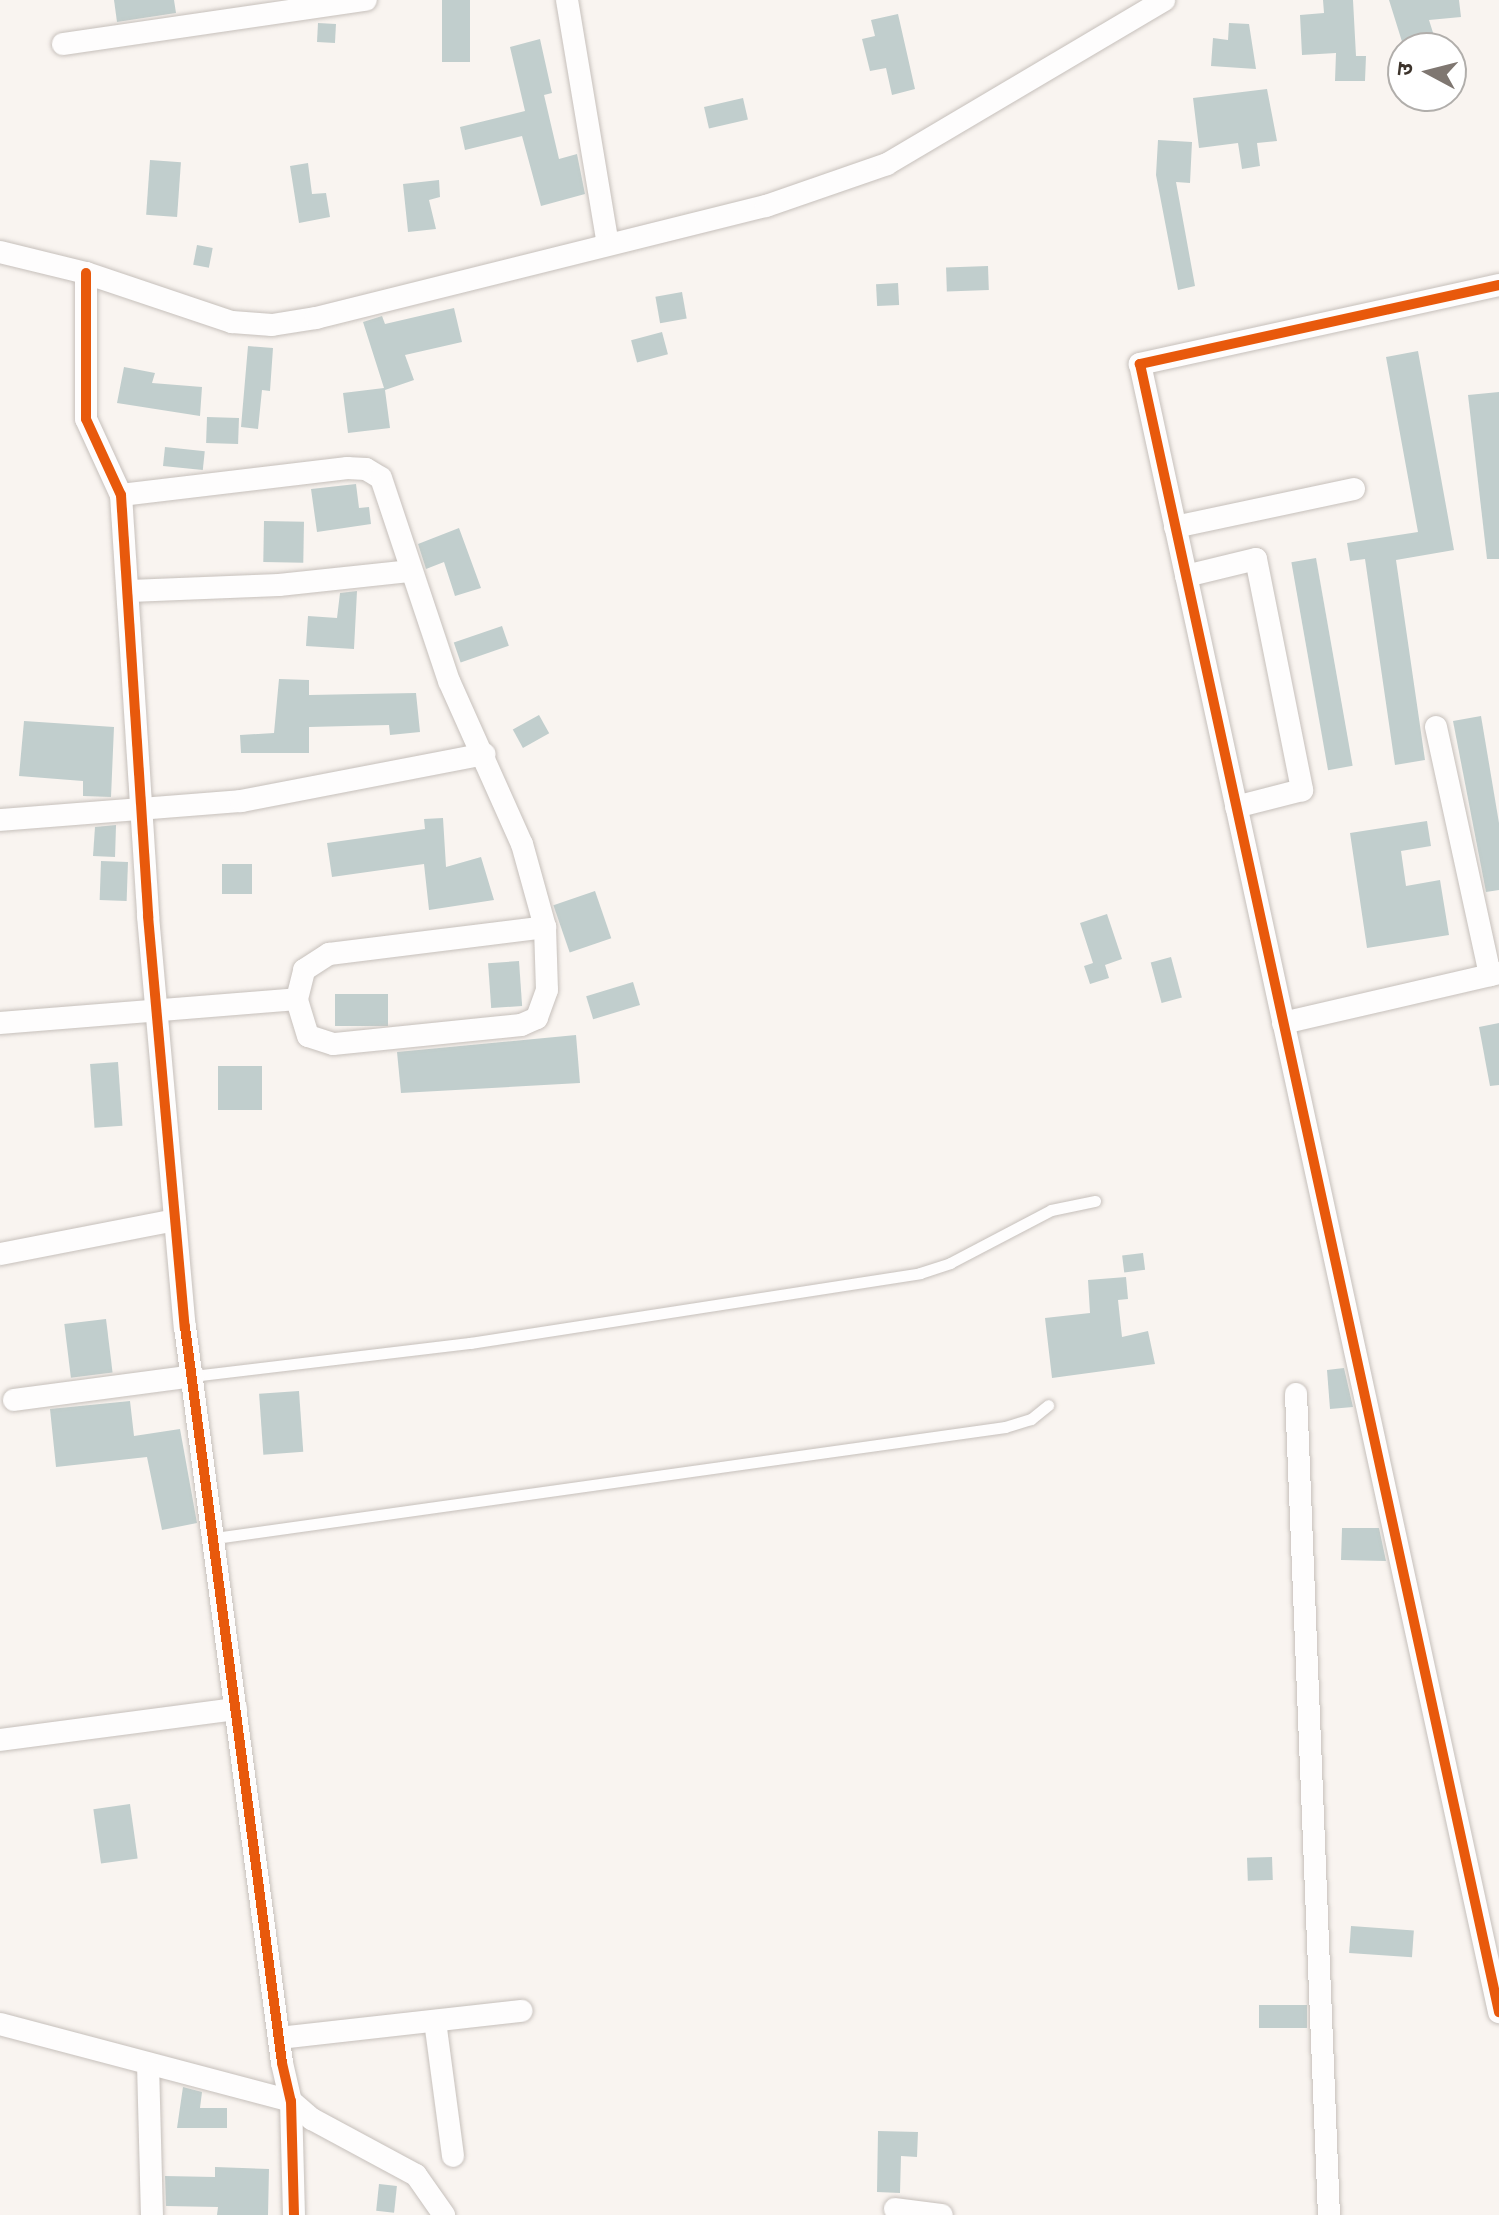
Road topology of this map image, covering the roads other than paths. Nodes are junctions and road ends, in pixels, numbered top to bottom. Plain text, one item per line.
1 (366, 0) edge
2 (567, 0) edge
3 (1164, 0) edge
4 (1135, 8) edge
5 (264, 9) edge
6 (63, 44) dead end
7 (608, 244) junction
8 (0, 252) edge
9 (86, 273) junction
10 (1499, 285) edge
11 (1354, 489) dead end
12 (121, 495) junction
13 (1175, 527) junction
14 (411, 571) junction
15 (1186, 576) junction
16 (130, 591) junction
17 (1436, 727) dead end
18 (485, 754) junction
19 (1236, 807) junction
20 (143, 812) junction
21 (0, 820) edge
22 (545, 927) junction
23 (1495, 974) edge
24 (297, 999) junction
25 (155, 1013) junction
26 (0, 1023) edge
27 (1283, 1023) junction
28 (1095, 1201) dead end
29 (175, 1220) junction
30 (0, 1254) edge
31 (193, 1376) junction
32 (1296, 1394) dead end
33 (14, 1400) dead end
34 (1048, 1405) dead end
35 (215, 1538) junction
36 (236, 1709) junction
37 (0, 1740) edge
38 (521, 2011) dead end
39 (1499, 2012) edge
40 (435, 2021) junction
41 (0, 2024) edge
42 (279, 2038) junction
43 (148, 2064) junction
44 (291, 2101) junction
45 (453, 2156) dead end
46 (895, 2209) dead end
47 (152, 2215) edge
48 (294, 2215) edge
49 (444, 2215) edge
50 (942, 2215) edge
51 (1329, 2215) edge

1 - 5 street
2 - 7 street
3 - 4 street
4 - 7 street
5 - 6 street
7 - 9 street
8 - 9 street
9 - 12 street
10 - 13 street
11 - 13 street
12 - 14 street
12 - 16 street
13 - 15 street
14 - 16 street
14 - 18 street
15 - 19 street
15 - 19 street
16 - 20 street
17 - 23 street
18 - 20 street
18 - 22 street
19 - 27 street
20 - 21 street
20 - 25 street
22 - 24 street
22 - 24 street
23 - 27 street
24 - 25 street
25 - 26 street
25 - 29 street
27 - 39 street
28 - 31 lane
29 - 30 street
29 - 31 street
31 - 33 street
31 - 35 street
32 - 51 street
34 - 35 lane
35 - 36 street
36 - 37 street
36 - 42 street
38 - 40 street
40 - 42 street
40 - 45 street
41 - 43 street
42 - 44 street
43 - 44 street
43 - 47 street
44 - 48 street
44 - 49 street
46 - 50 street

